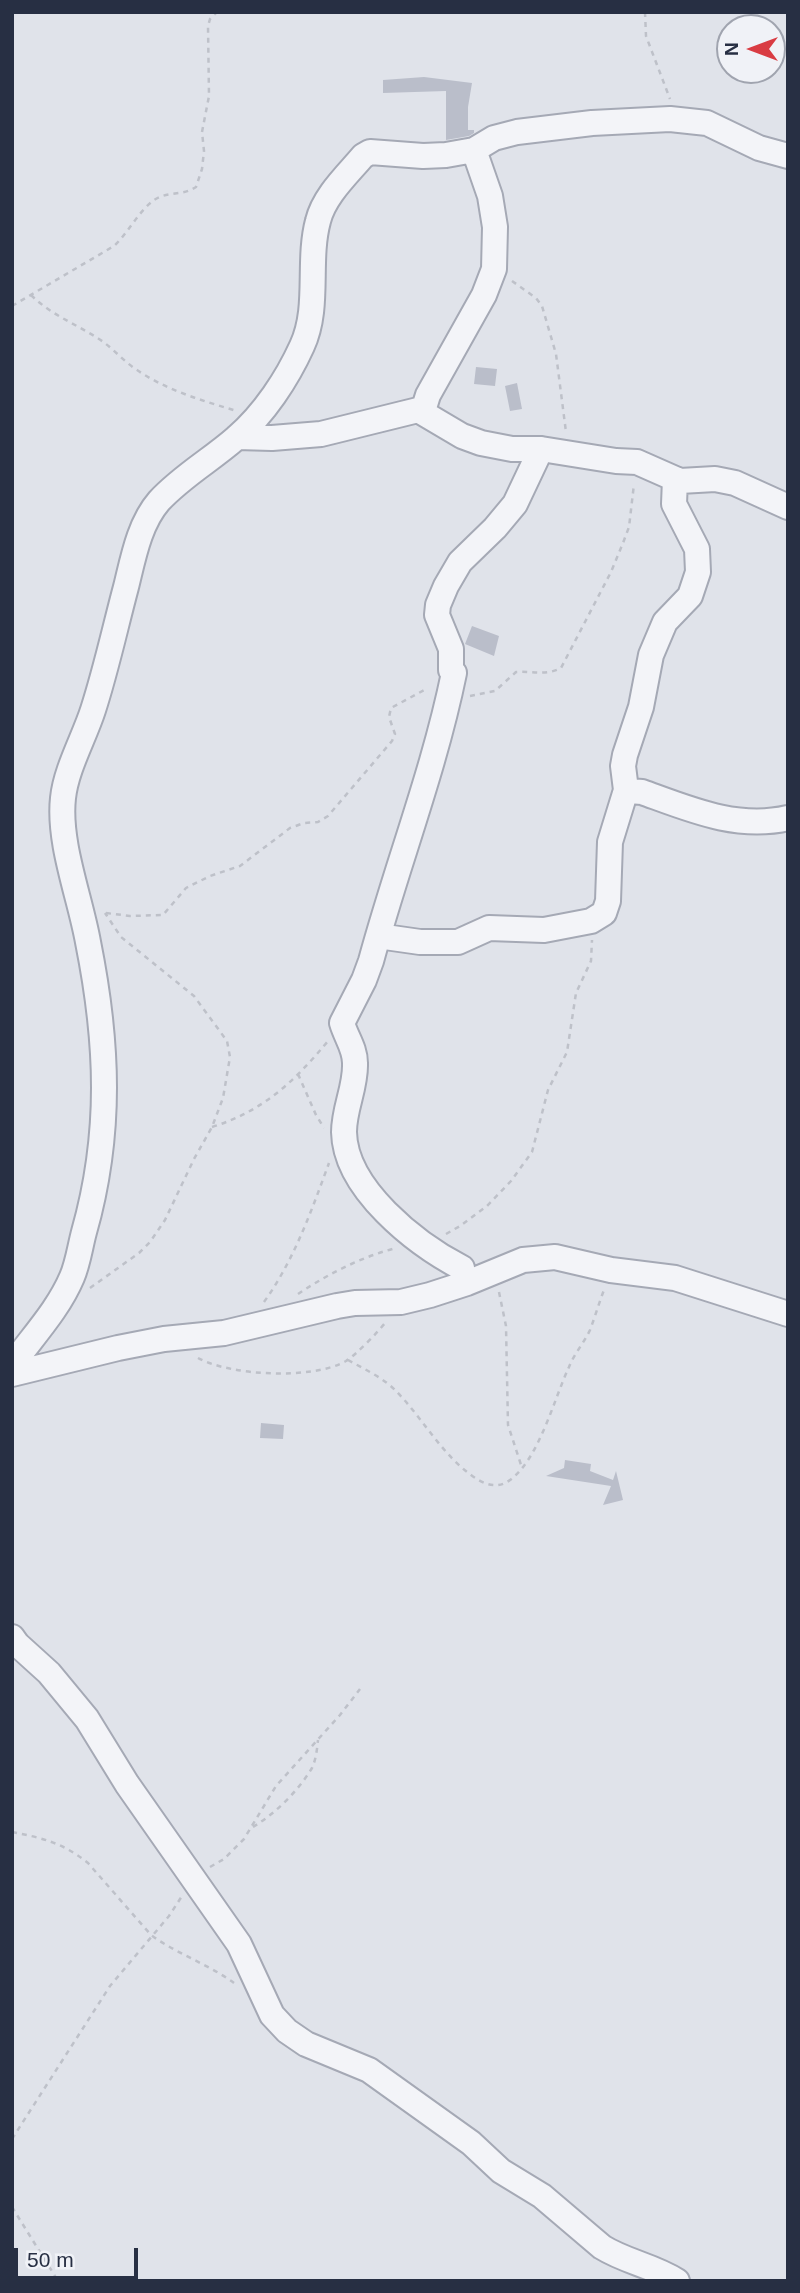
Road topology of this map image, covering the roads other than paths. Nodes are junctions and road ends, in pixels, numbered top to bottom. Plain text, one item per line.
1 (474, 150) junction
2 (788, 156) edge
3 (423, 411) junction
4 (237, 437) junction
5 (541, 449) junction
6 (675, 479) junction
7 (788, 507) edge
8 (626, 788) junction
9 (788, 818) edge
10 (378, 936) junction
11 (462, 1269) dead end
12 (788, 1314) edge
13 (12, 1365) edge
14 (12, 1374) edge
15 (12, 1637) edge
16 (677, 2281) edge

1 - 2 street
1 - 3 street
1 - 4 street
3 - 4 street
3 - 5 street
4 - 13 street
5 - 6 street
5 - 10 street
6 - 7 street
6 - 8 street
8 - 9 street
8 - 10 street
10 - 11 street
12 - 14 street
15 - 16 street

